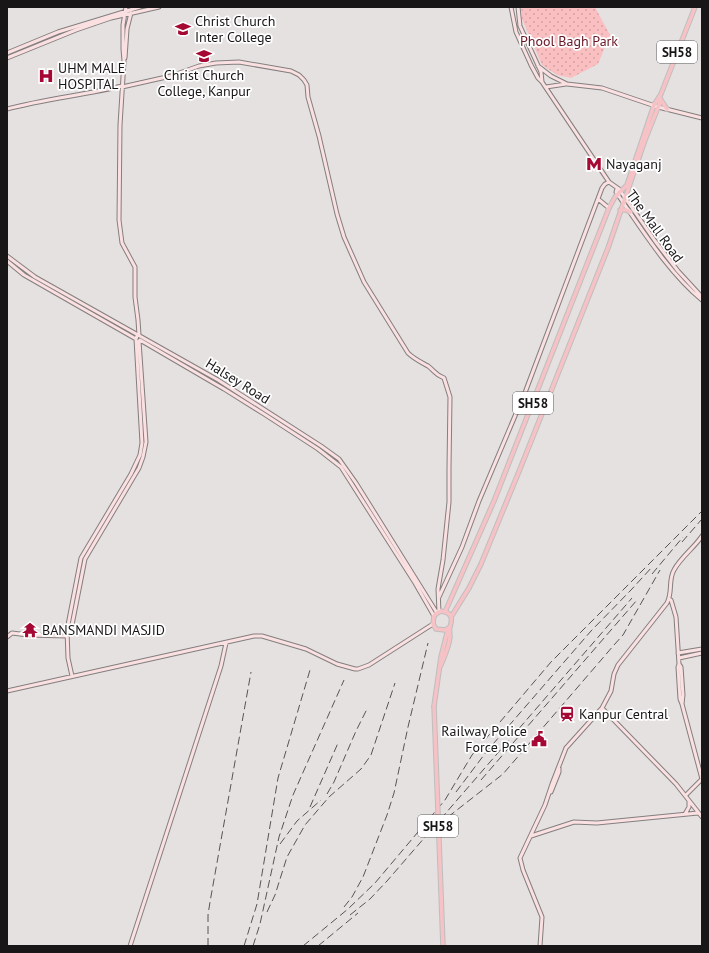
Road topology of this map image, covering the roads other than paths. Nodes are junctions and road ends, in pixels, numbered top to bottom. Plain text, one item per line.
1 (140, 7) edge
2 (159, 7) edge
3 (511, 7) edge
4 (518, 7) edge
5 (695, 7) edge
6 (131, 10) edge
7 (126, 11) edge
8 (7, 52) edge
9 (7, 58) edge
10 (124, 61) junction
11 (538, 66) junction
12 (542, 82) junction
13 (567, 84) junction
14 (122, 87) junction
15 (546, 87) junction
16 (660, 98) junction
17 (656, 106) junction
18 (7, 109) edge
19 (667, 109) junction
20 (702, 118) edge
21 (608, 182) junction
22 (618, 191) junction
23 (598, 199) junction
24 (624, 200) junction
25 (609, 208) junction
26 (620, 210) junction
27 (630, 212) junction
28 (7, 256) edge
29 (7, 261) edge
30 (701, 298) edge
31 (138, 339) junction
32 (170, 356) junction
33 (213, 378) junction
34 (211, 382) junction
35 (294, 432) junction
36 (316, 445) junction
37 (338, 461) junction
38 (356, 482) junction
39 (353, 485) junction
40 (702, 536) edge
41 (398, 554) junction
42 (438, 598) junction
43 (670, 598) junction
44 (445, 612) junction
45 (437, 614) junction
46 (452, 617) junction
47 (433, 624) junction
48 (449, 628) junction
49 (442, 631) junction
50 (68, 635) junction
51 (7, 637) edge
52 (445, 642) junction
53 (226, 643) junction
54 (702, 649) edge
55 (678, 653) junction
56 (702, 653) edge
57 (679, 658) junction
58 (440, 667) junction
59 (72, 676) junction
60 (7, 691) edge
61 (602, 708) junction
62 (686, 796) junction
63 (689, 800) junction
64 (698, 813) junction
65 (686, 814) junction
66 (702, 817) edge
67 (531, 836) junction
68 (130, 946) edge
69 (443, 946) edge
70 (540, 946) edge

1 - 6 street
2 - 6 street
3 - 12 street, The Mall Road
4 - 11 street, The Mall Road
5 - 16 main road, SH58
6 - 7 street
6 - 10 street
7 - 8 street
7 - 9 street
7 - 10 street
10 - 14 street
11 - 12 street, The Mall Road
11 - 13 street
12 - 15 street, The Mall Road
13 - 15 street
13 - 17 street
14 - 18 street
14 - 31 street
14 - 42 street
15 - 21 street, The Mall Road
16 - 17 main road
16 - 19 main road
17 - 19 street
17 - 22 main road
17 - 24 main road, SH58
19 - 20 street
21 - 22 street, The Mall Road
21 - 23 street
22 - 24 street, The Mall Road
22 - 25 main road, SH58
23 - 25 street
23 - 42 street
24 - 26 main road, SH58
24 - 27 street, The Mall Road
24 - 30 street, The Mall Road
25 - 44 main road, SH58
26 - 27 main road
26 - 46 main road, SH58
27 - 30 street, The Mall Road
28 - 31 street
29 - 31 street
31 - 32 street
31 - 50 street
32 - 33 street, Halsey Road
32 - 34 street
33 - 34 street
33 - 35 street, Halsey Road
34 - 35 street
35 - 36 street
36 - 37 street
36 - 37 street
37 - 38 street
37 - 39 street
38 - 39 street
38 - 41 street
39 - 41 street
40 - 43 street
41 - 45 street
42 - 45 street
43 - 55 street
43 - 61 street
44 - 45 main road
44 - 46 main road
45 - 47 main road
46 - 48 main road, SH58
47 - 49 main road
47 - 53 street
48 - 49 main road
48 - 52 main road, SH58
48 - 58 main road, SH58
49 - 52 main road
50 - 51 street
50 - 59 street
52 - 58 main road, SH58
53 - 59 street
53 - 68 street
54 - 55 street
55 - 57 street
56 - 57 street
57 - 62 street
58 - 69 main road, SH58, bridge
59 - 60 street
61 - 62 street
61 - 67 street
62 - 63 street
63 - 64 street
63 - 65 street
64 - 65 street
64 - 66 street
65 - 67 street
67 - 70 street

